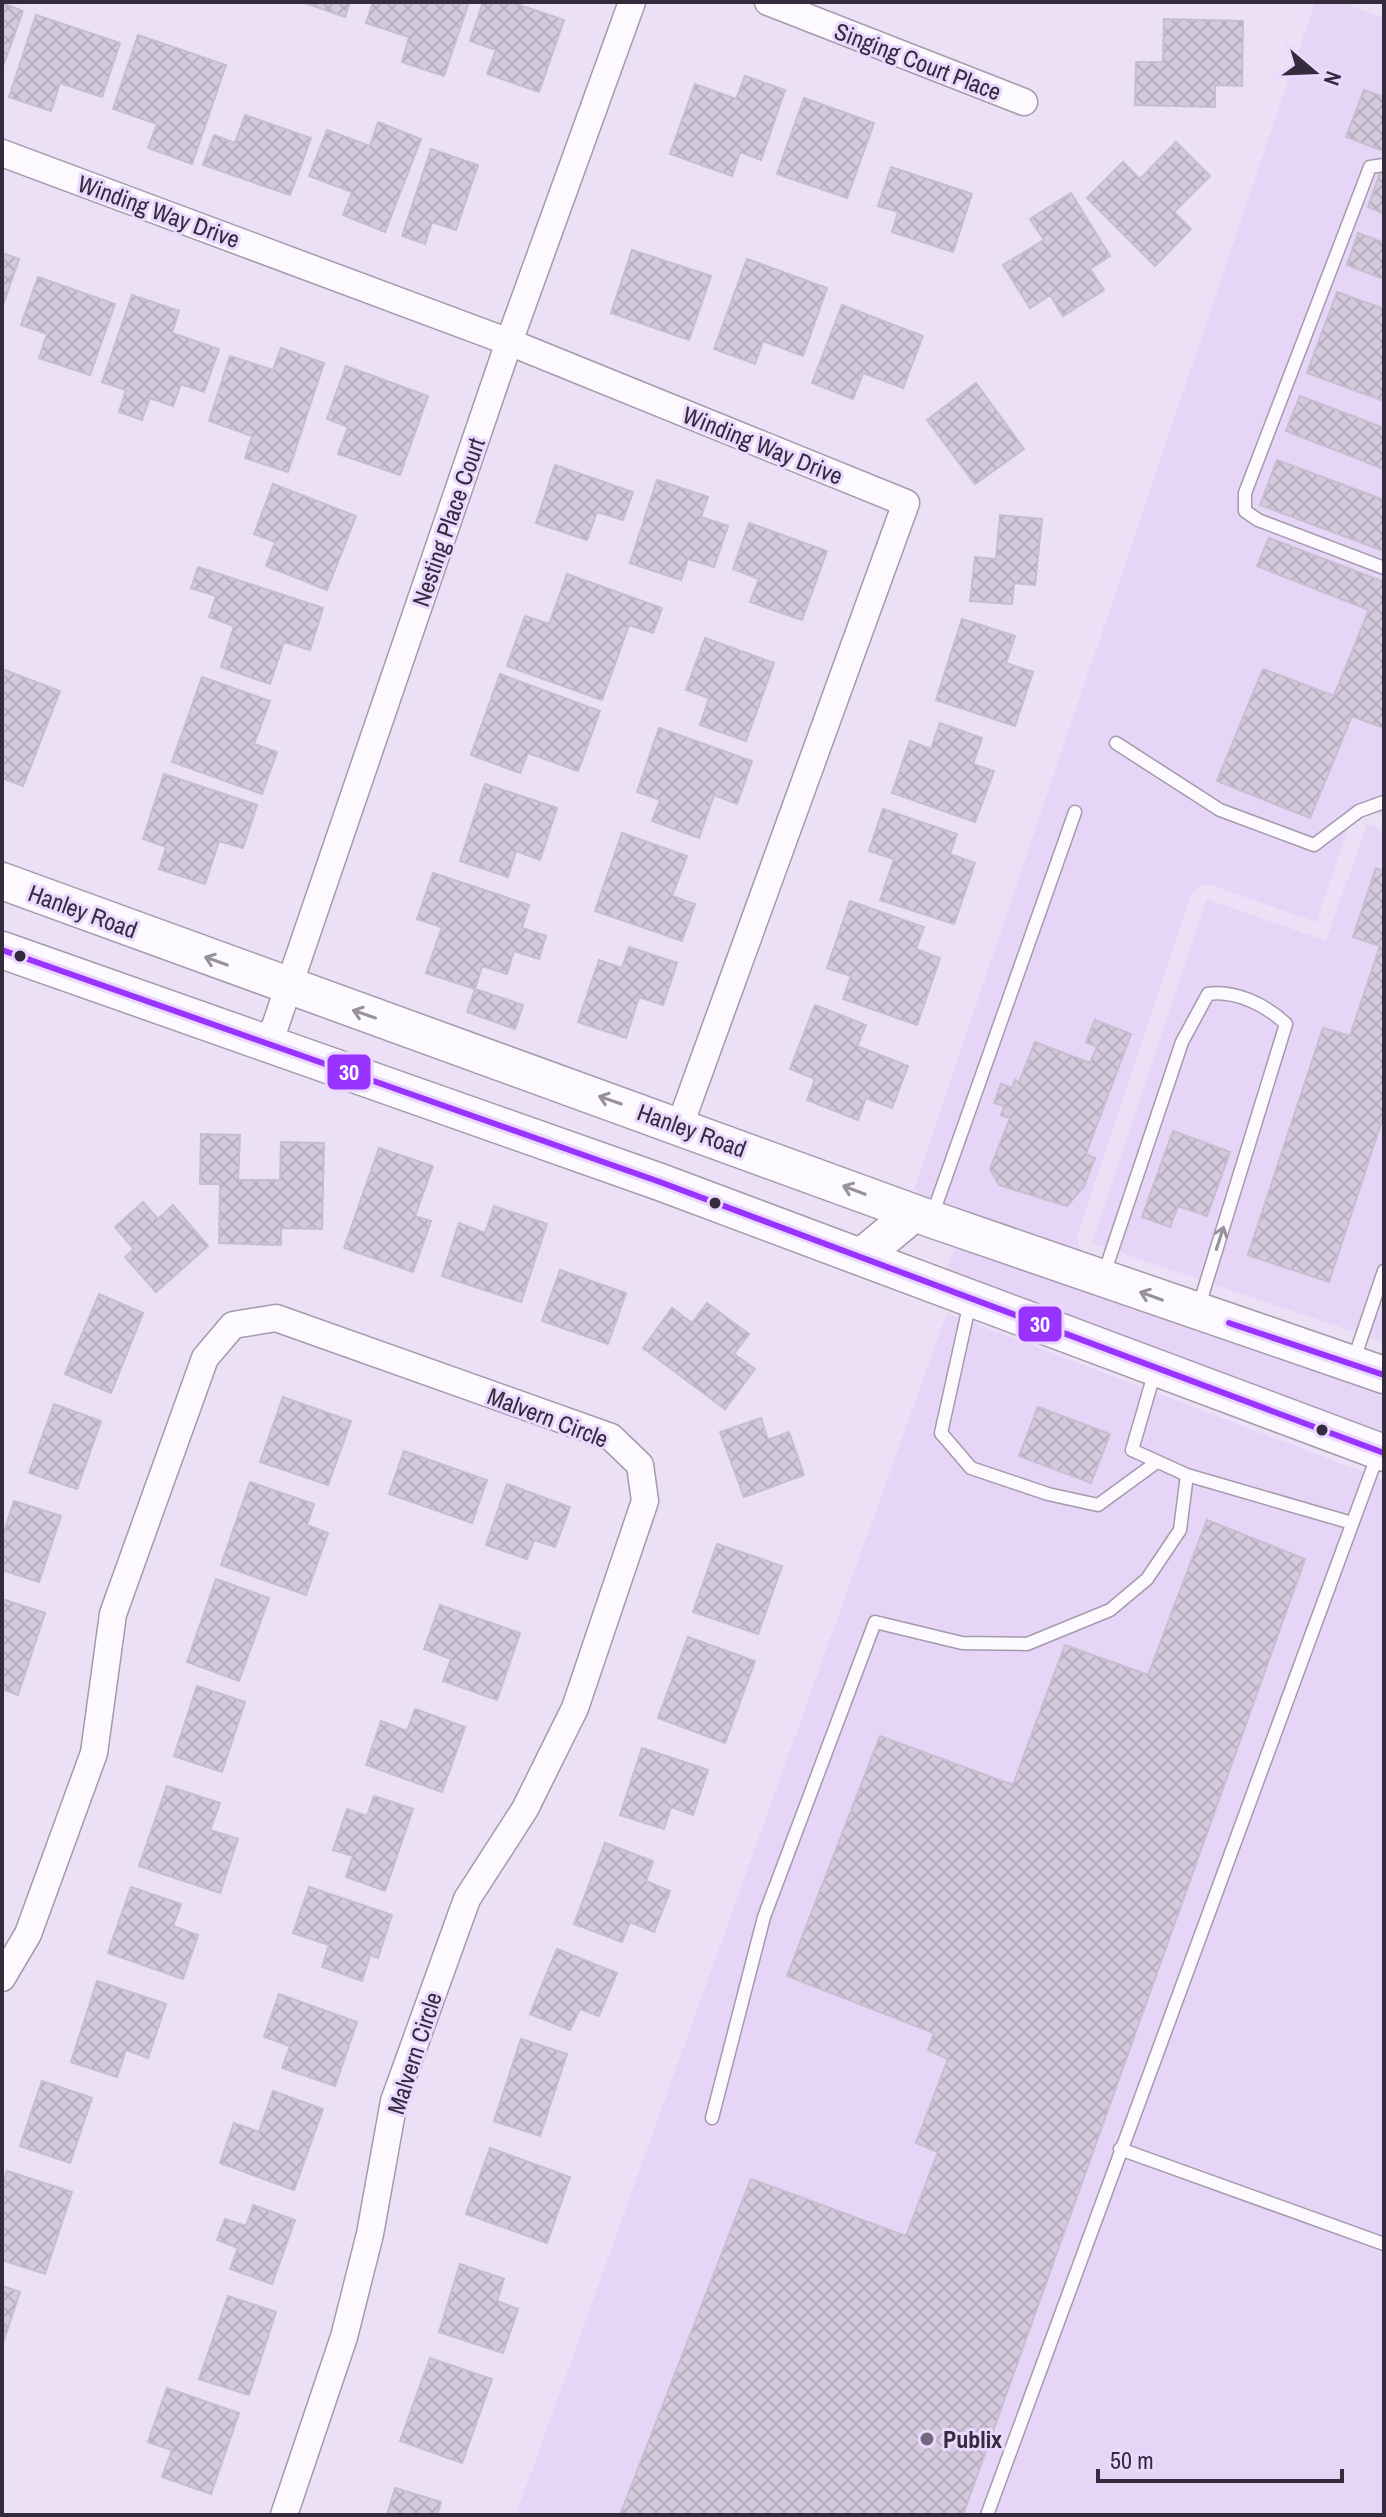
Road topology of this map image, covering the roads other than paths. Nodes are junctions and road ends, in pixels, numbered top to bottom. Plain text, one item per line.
1 (632, 2) edge
2 (768, 2) edge
3 (1024, 102) dead end
4 (2, 153) edge
5 (1384, 165) edge
6 (509, 342) junction
7 (1384, 568) edge
8 (1116, 743) dead end
9 (1384, 802) edge
10 (1075, 812) dead end
11 (2, 881) edge
12 (2, 950) edge
13 (289, 988) junction
14 (269, 1044) junction
15 (680, 1125) junction
16 (923, 1216) junction
17 (861, 1257) junction
18 (1384, 1271) edge
19 (1103, 1279) junction
20 (971, 1299) junction
21 (1197, 1312) junction
22 (1156, 1368) junction
23 (1368, 1370) edge
24 (1381, 1452) edge
25 (1157, 1462) junction
26 (1187, 1475) junction
27 (1352, 1523) junction
28 (2, 1978) edge
29 (712, 2118) dead end
30 (1120, 2149) junction
31 (1384, 2244) edge
32 (284, 2515) edge
33 (987, 2515) edge

1 - 6 street, Nesting Place Court
2 - 3 street, Singing Court Place
4 - 6 street, Winding Way Drive
5 - 7 lane
6 - 13 street, Nesting Place Court
6 - 15 street, Winding Way Drive
8 - 9 lane
10 - 16 lane
13 -> 11 main road, Hanley Road
12 - 14 main road
13 - 14 street, Nesting Place Court
15 -> 13 main road, Hanley Road
14 - 17 main road
16 -> 15 main road, Hanley Road
16 - 17 main road
16 - 19 main road, Hanley Road
17 - 20 main road
18 - 23 lane
21 -> 19 main road, Hanley Road
21 -> 19 lane
20 - 22 main road
20 - 25 lane
21 - 23 main road, Hanley Road
22 - 24 main road
22 - 25 lane
24 - 27 lane
25 - 26 lane
26 - 27 lane
26 - 29 lane
27 - 30 lane
28 - 32 street, Malvern Circle
30 - 31 lane
30 - 33 lane

